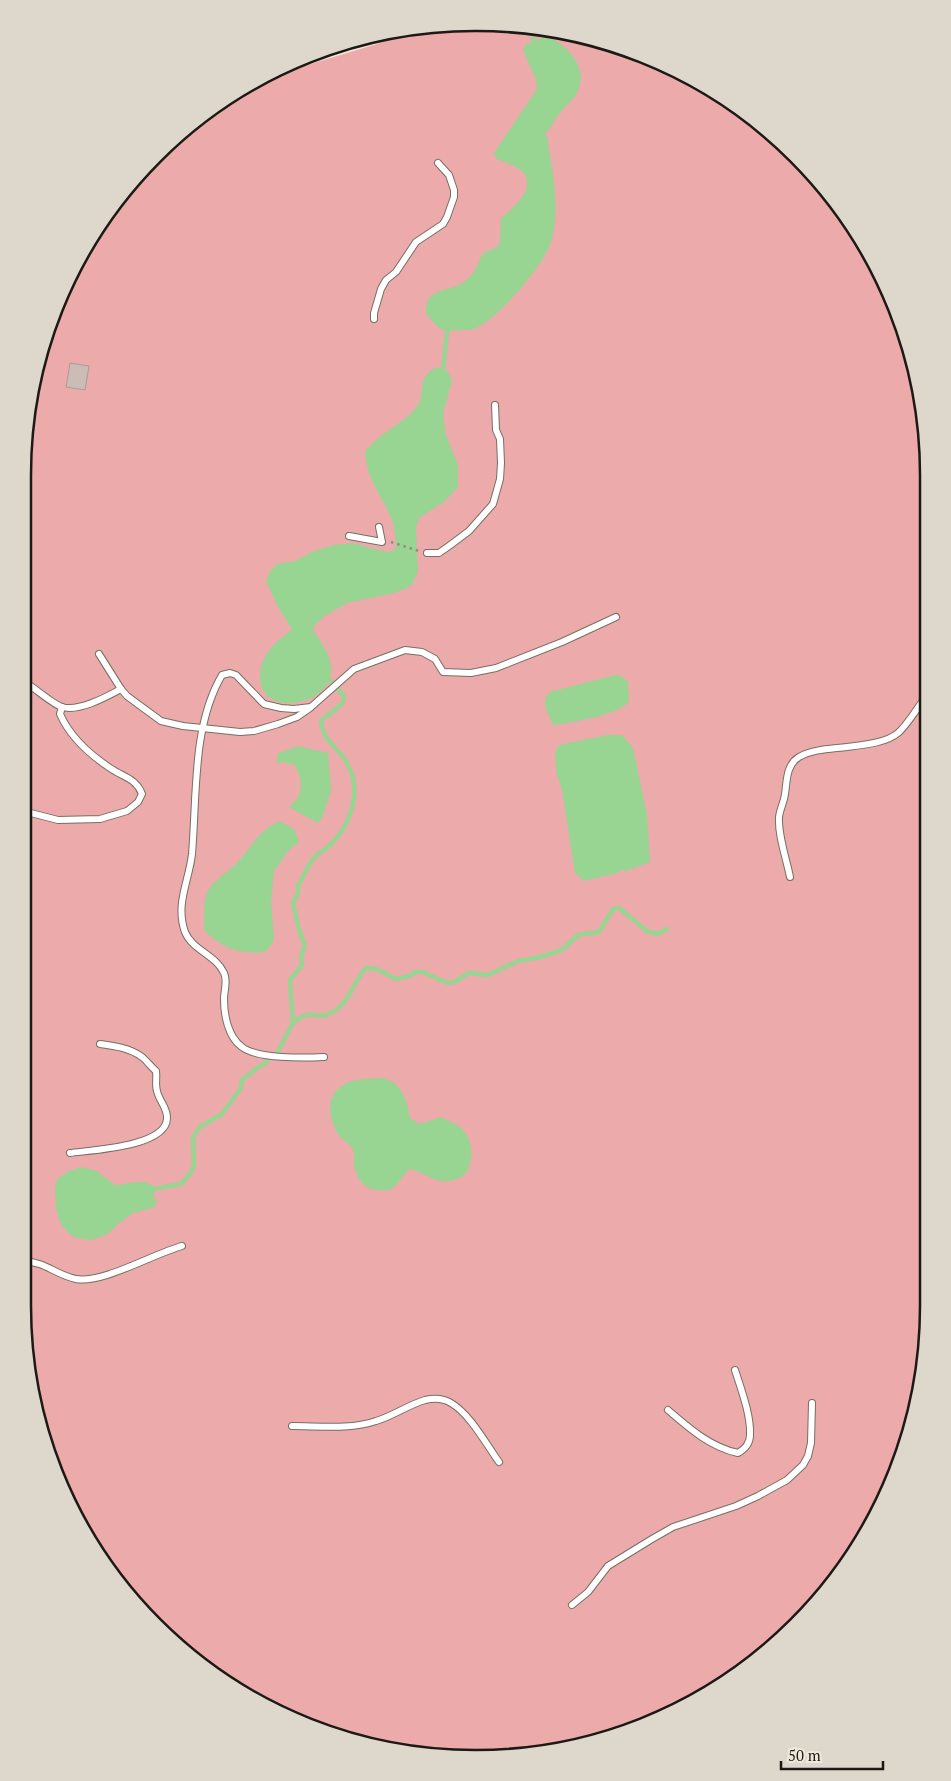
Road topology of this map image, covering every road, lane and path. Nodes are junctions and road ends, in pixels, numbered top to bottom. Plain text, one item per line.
1 (438, 163) dead end
2 (374, 319) dead end
3 (495, 405) dead end
4 (379, 527) dead end
5 (349, 536) dead end
6 (387, 541) dead end
7 (427, 553) joint
8 (616, 617) dead end
9 (100, 654) dead end
10 (31, 686) edge
11 (121, 689) junction
12 (920, 704) edge
13 (62, 707) junction
14 (311, 708) junction
15 (203, 727) junction
16 (31, 813) edge
17 (790, 877) dead end
18 (100, 1044) dead end
19 (324, 1057) dead end
20 (70, 1153) dead end
21 (182, 1246) dead end
22 (31, 1262) edge
23 (736, 1370) dead end
24 (812, 1403) dead end
25 (668, 1410) dead end
26 (292, 1426) dead end
27 (499, 1462) dead end
28 (572, 1606) dead end

1 - 2 lane
3 - 7 lane
4 - 5 lane
6 - 7 path
8 - 14 lane
9 - 11 lane
10 - 13 lane
11 - 13 lane
11 - 15 lane
12 - 17 lane
13 - 16 lane
14 - 15 lane
14 - 15 lane
15 - 19 lane
18 - 20 lane
21 - 22 lane
23 - 25 lane
24 - 28 lane
26 - 27 lane

